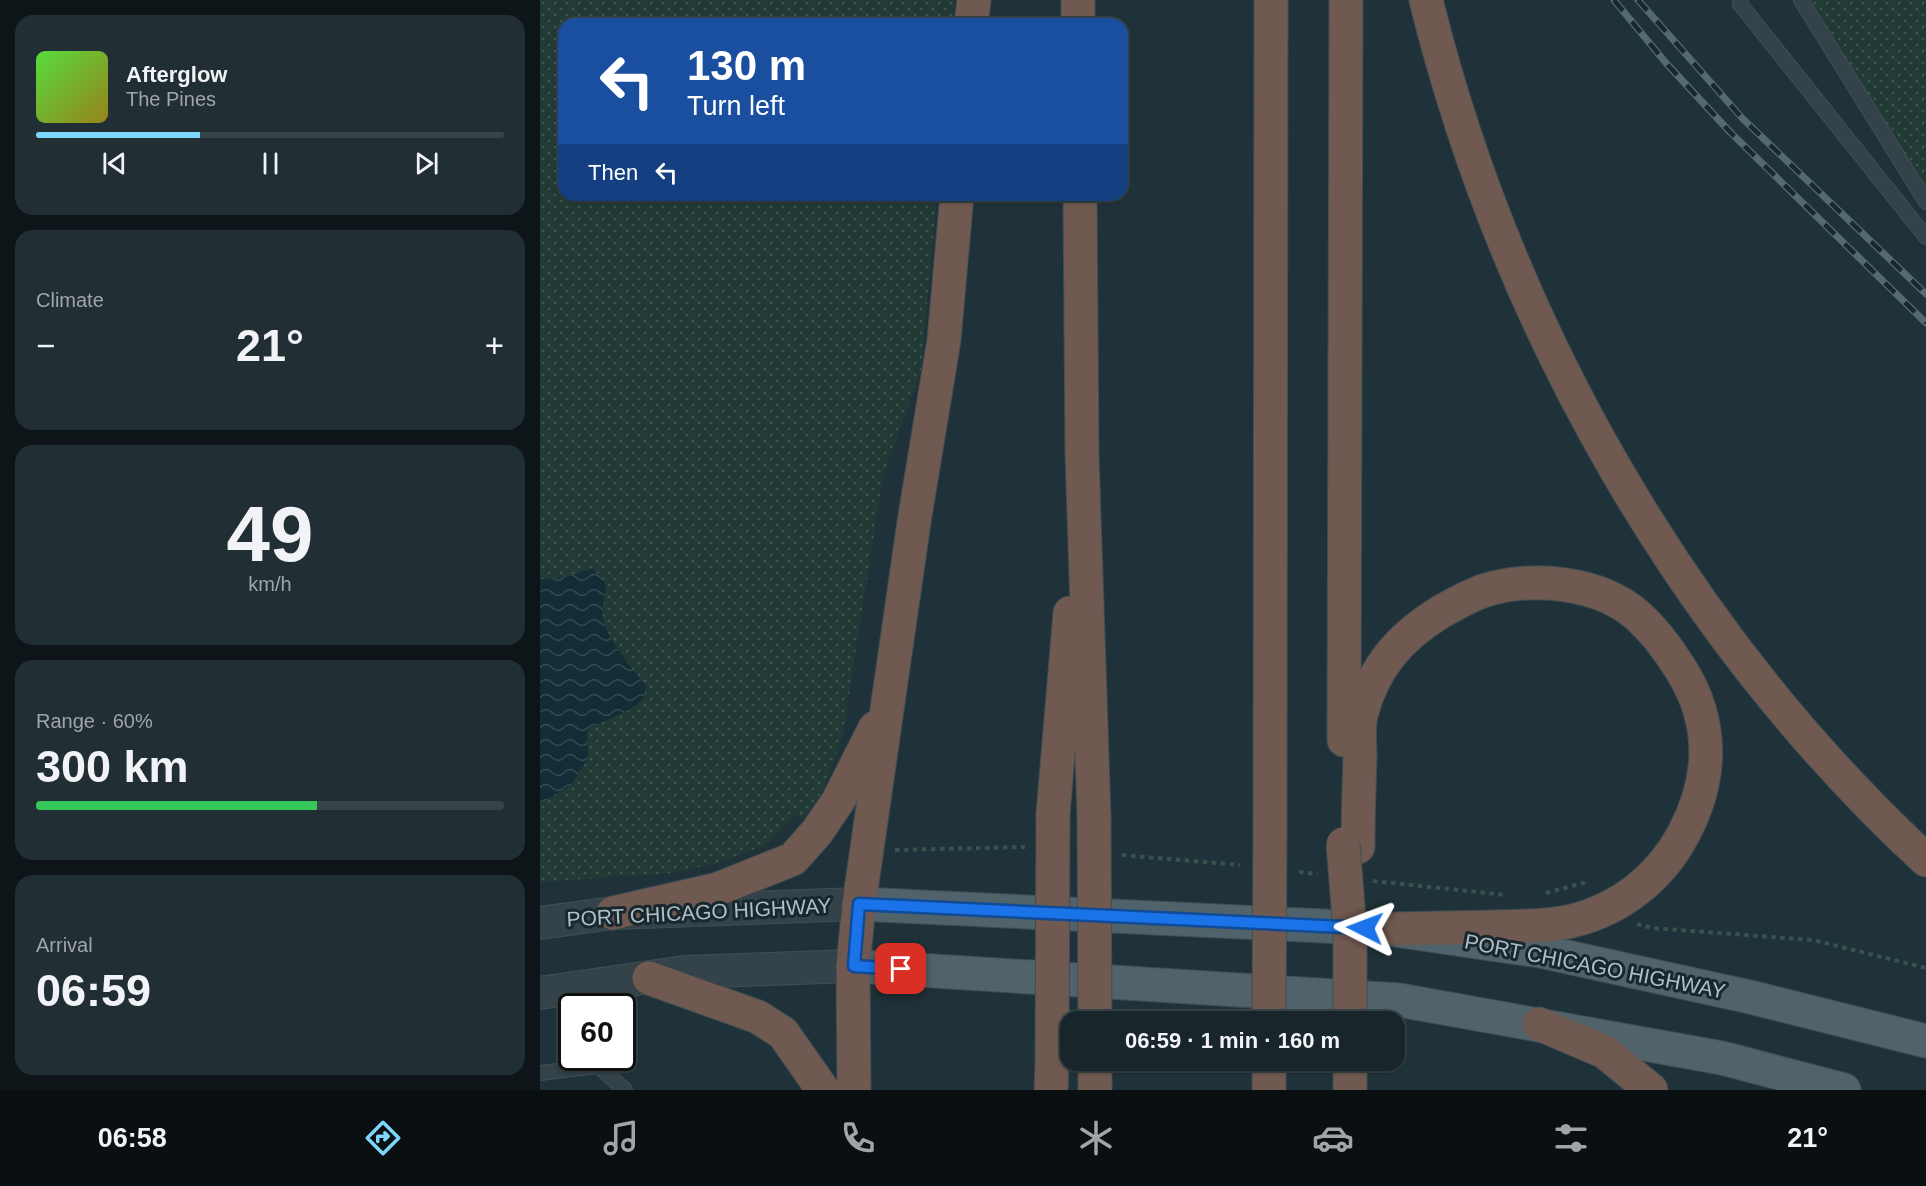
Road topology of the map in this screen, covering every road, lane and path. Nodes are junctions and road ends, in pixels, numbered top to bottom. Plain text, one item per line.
1 (974, 0) edge
2 (1078, 0) edge
3 (1271, 0) edge
4 (1346, 0) edge
5 (1426, 0) edge
6 (1741, 0) edge
7 (1801, 0) edge
8 (972, 18) edge
9 (1078, 18) edge
10 (956, 201) edge
11 (1080, 201) edge
12 (1926, 202) edge
13 (1926, 237) edge
14 (1082, 456) junction
15 (888, 702) junction
16 (1351, 846) junction
17 (1031, 847) dead end
18 (867, 851) junction
19 (1114, 854) dead end
20 (1926, 860) edge
21 (1242, 866) dead end
22 (1287, 871) dead end
23 (1322, 875) dead end
24 (1367, 880) dead end
25 (1541, 894) dead end
26 (1510, 895) dead end
27 (859, 904) junction
28 (1609, 907) junction
29 (613, 913) junction
30 (540, 923) edge
31 (1388, 929) junction
32 (854, 966) junction
33 (1926, 968) edge
34 (649, 978) junction
35 (540, 993) edge
36 (1095, 1011) edge
37 (1269, 1011) edge
38 (1350, 1011) edge
39 (1539, 1024) junction
40 (1926, 1041) edge
41 (1269, 1071) edge
42 (1350, 1071) edge
43 (540, 1073) edge
44 (1052, 1078) edge
45 (625, 1090) edge
46 (823, 1090) edge
47 (854, 1090) edge
48 (1269, 1090) edge
49 (1350, 1090) edge
50 (1651, 1090) edge
51 (1844, 1090) edge

1 - 8 highway
2 - 9 highway
3 - 37 highway, bridge
4 - 16 highway
5 - 20 highway
6 - 13 lane
7 - 12 lane
10 - 15 highway
11 - 14 highway
14 - 36 highway, bridge
14 - 44 highway, bridge
15 - 18 highway
15 - 29 highway
16 - 28 highway
16 - 38 highway, bridge
17 - 18 path
18 - 27 highway
19 - 21 path
22 - 23 path
24 - 26 path
25 - 28 path
27 - 29 street, PORT CHICAGO HIGHWAY
27 - 31 main road, PORT CHICAGO HIGHWAY
27 - 32 highway
28 - 31 highway
28 - 33 path
29 - 30 street, PORT CHICAGO HIGHWAY
31 - 40 main road, PORT CHICAGO HIGHWAY
32 - 34 street
32 - 39 main road
32 - 47 highway
34 - 35 street
34 - 46 highway
39 - 50 highway
39 - 51 main road
41 - 48 highway
42 - 49 highway
43 - 45 lane

